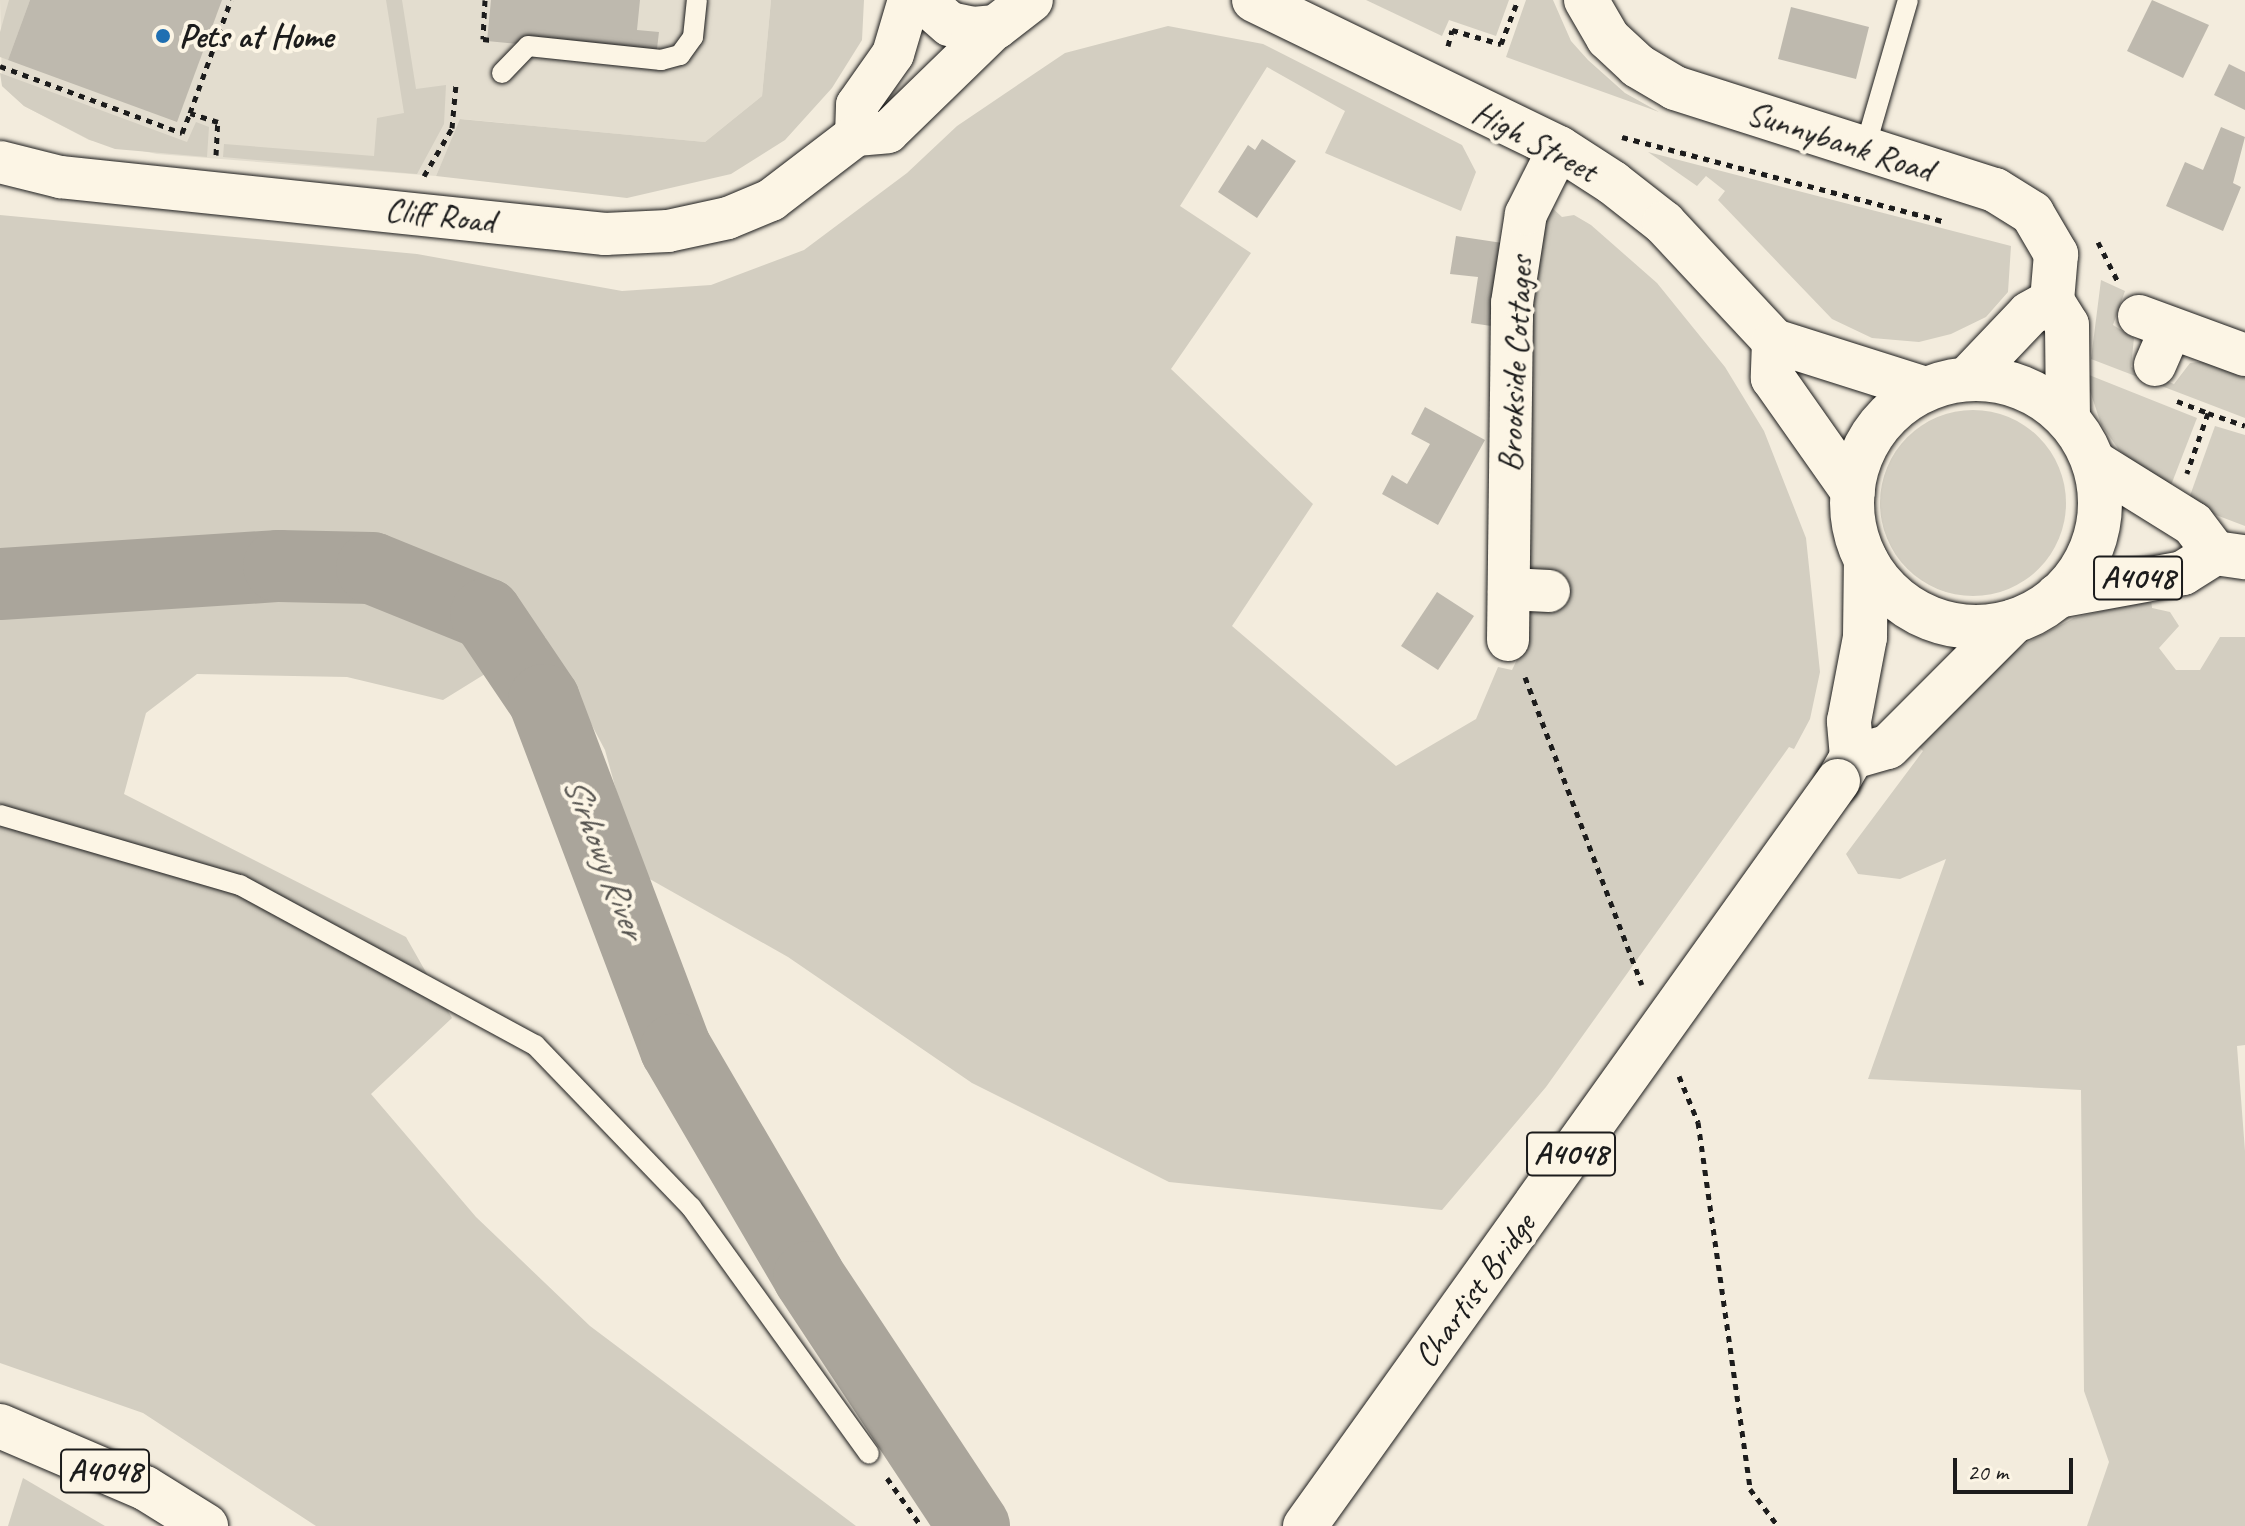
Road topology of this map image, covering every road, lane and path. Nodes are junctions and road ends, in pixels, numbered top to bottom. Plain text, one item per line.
1 (231, 0) edge
2 (485, 0) edge
3 (697, 0) edge
4 (909, 0) edge
5 (922, 0) edge
6 (1254, 0) edge
7 (1518, 0) edge
8 (1586, 0) edge
9 (1908, 0) edge
10 (1025, 9) edge
11 (483, 49) dead end
12 (1444, 59) dead end
13 (0, 66) edge
14 (502, 73) dead end
15 (456, 84) dead end
16 (190, 113) junction
17 (856, 135) junction
18 (1613, 135) dead end
19 (1559, 148) junction
20 (1865, 148) junction
21 (0, 162) edge
22 (216, 164) dead end
23 (421, 182) dead end
24 (1956, 225) dead end
25 (2052, 301) junction
26 (1774, 341) junction
27 (2158, 351) joint
28 (2245, 355) edge
29 (1968, 378) junction
30 (1925, 389) junction
31 (2208, 413) junction
32 (2068, 418) junction
33 (2245, 426) edge
34 (2095, 463) junction
35 (2182, 485) dead end
36 (1853, 492) junction
37 (2230, 555) edge
38 (1866, 560) junction
39 (2057, 596) junction
40 (2014, 621) junction
41 (1508, 640) dead end
42 (1845, 769) junction
43 (0, 815) edge
44 (0, 1426) edge
45 (869, 1454) joint
46 (206, 1526) edge
47 (921, 1526) edge
48 (1305, 1526) edge

1 - 16 path
2 - 11 path
3 - 14 lane
4 - 17 street
5 - 10 main road
6 - 19 main road, High Street
7 - 12 path
8 - 20 main road, Sunnybank Road
9 - 20 lane
10 - 17 street, Cliff Road
13 - 16 path
15 - 23 path
16 - 22 path
17 - 21 street, Cliff Road
18 - 24 path
19 - 26 main road, High Street
19 - 41 street, Brookside Cottages
20 - 25 main road, Sunnybank Road
25 - 29 main road
25 - 32 main road, Sunnybank Road
26 - 30 main road, High Street
26 - 36 main road
27 - 28 street
27 - 31 path
29 - 30 main road
29 - 32 main road
30 - 36 main road
31 - 33 path
31 - 35 path
32 - 34 main road
34 - 37 main road, A4048
34 - 39 main road
36 - 38 main road
37 - 39 main road, A4048
38 - 40 main road
38 - 42 main road
39 - 40 main road
40 - 42 main road
42 - 48 main road, Chartist Bridge / A4048, bridge
43 - 45 lane
44 - 46 main road, A4048
45 - 47 path

